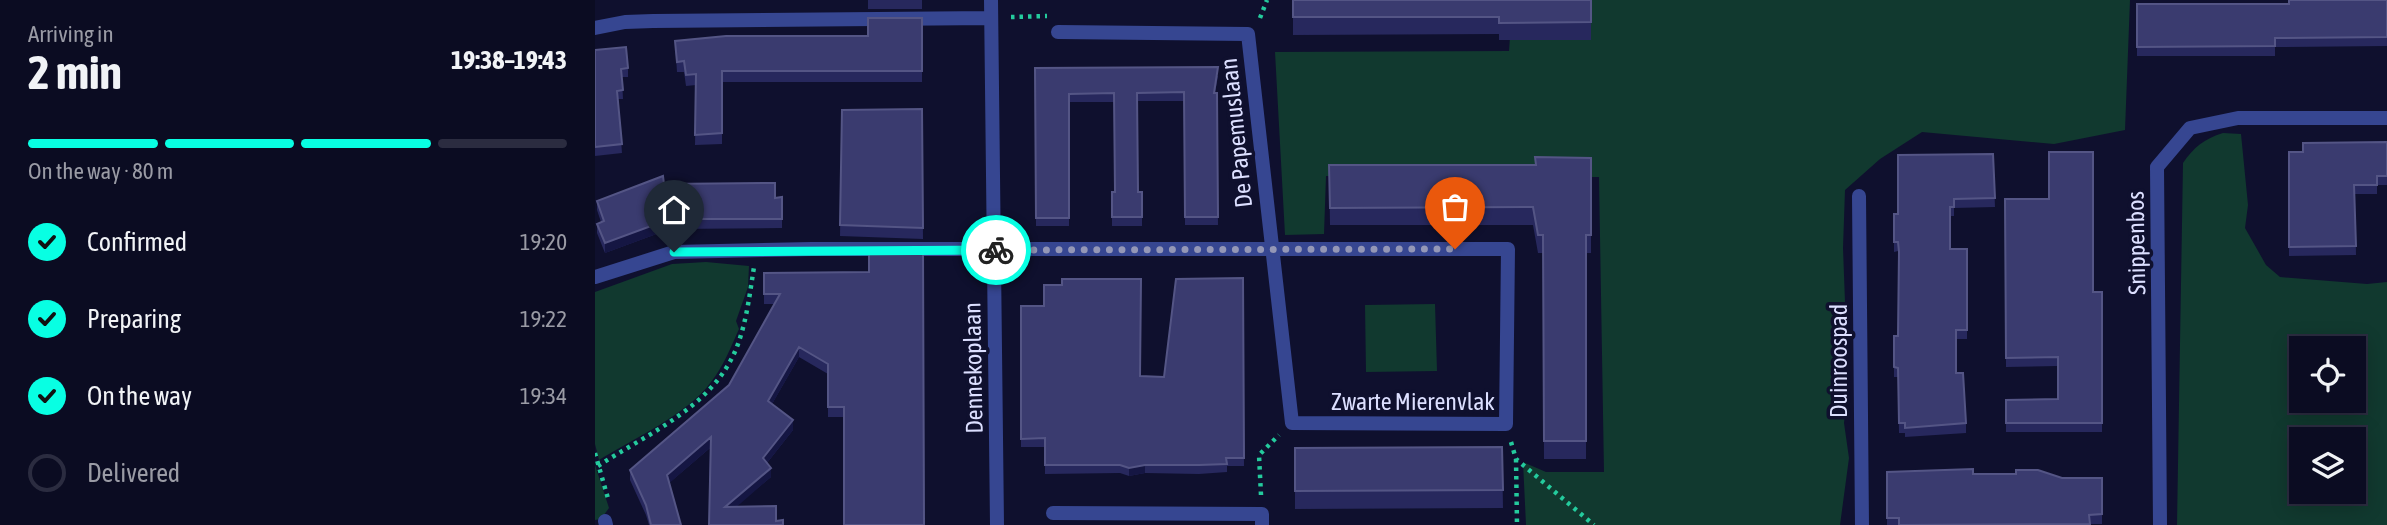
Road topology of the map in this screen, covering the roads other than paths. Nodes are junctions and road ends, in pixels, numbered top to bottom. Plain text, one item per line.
1 (991, 0) edge
2 (991, 18) junction
3 (595, 28) edge
4 (1058, 32) road end
5 (2387, 118) edge
6 (1859, 196) dead end
7 (1271, 249) junction
8 (994, 250) junction
9 (595, 276) edge
10 (1053, 513) dead end
11 (1262, 519) edge
12 (997, 525) edge
13 (1862, 525) edge
14 (2160, 525) edge

1 - 2 street, Dennekoplaan
2 - 3 street
2 - 8 street, Dennekoplaan
4 - 7 street, De Papemuslaan
5 - 14 street, Snippenbos
6 - 13 street, Duinroospad
7 - 7 street, Zwarte Mierenvlak
7 - 8 street, Zwarte Mierenvlak
8 - 9 street, Zwarte Mierenvlak
8 - 12 street, Dennekoplaan
10 - 11 street

